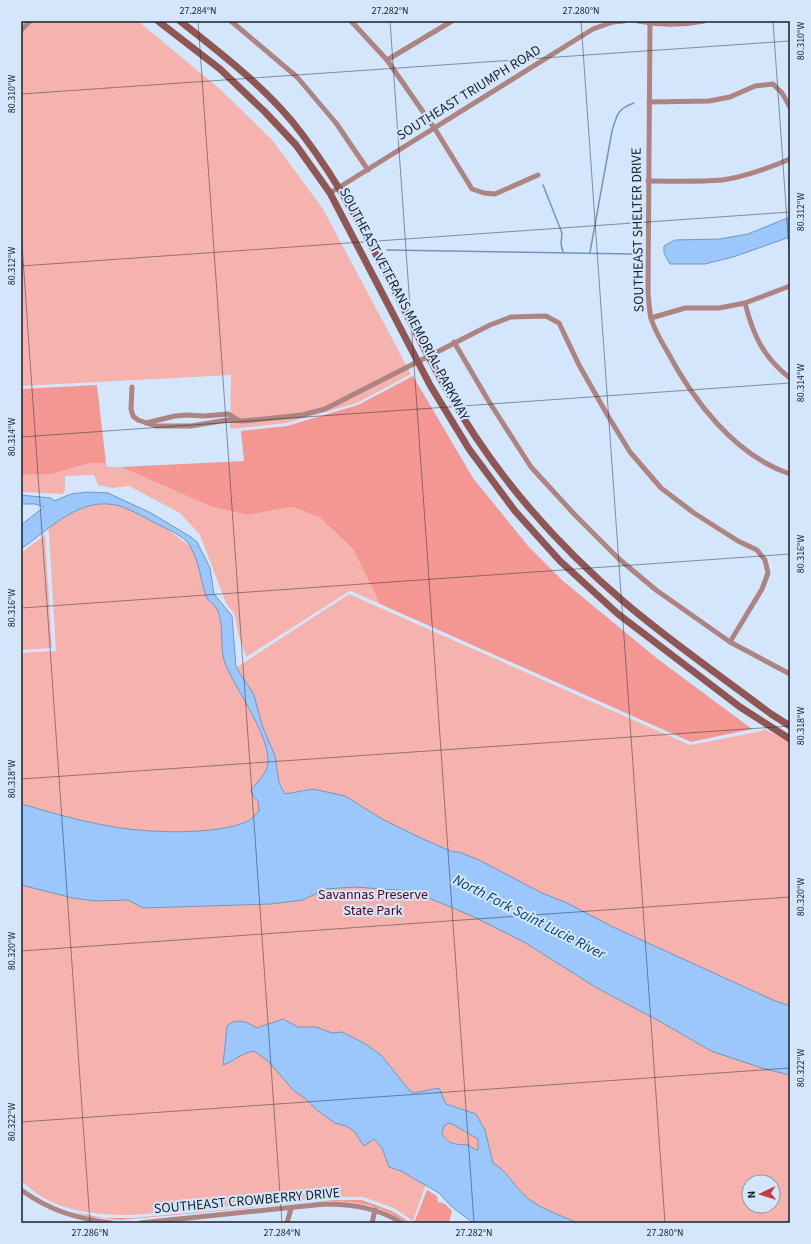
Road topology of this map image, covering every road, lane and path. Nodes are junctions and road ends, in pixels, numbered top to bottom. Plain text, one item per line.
1 (30, 21) edge
2 (158, 21) edge
3 (180, 21) edge
4 (231, 21) edge
5 (351, 21) edge
6 (452, 21) edge
7 (624, 21) edge
8 (638, 21) edge
9 (704, 21) edge
10 (650, 22) edge
11 (21, 30) edge
12 (387, 60) junction
13 (649, 102) junction
14 (790, 107) edge
15 (435, 128) junction
16 (790, 160) edge
17 (368, 170) junction
18 (538, 175) dead end
19 (648, 181) junction
20 (340, 188) junction
21 (330, 193) junction
22 (790, 286) edge
23 (745, 303) junction
24 (651, 318) junction
25 (454, 342) junction
26 (428, 355) junction
27 (417, 361) junction
28 (790, 378) edge
29 (132, 387) dead end
30 (184, 415) junction
31 (239, 420) junction
32 (146, 423) junction
33 (185, 426) junction
34 (790, 474) edge
35 (730, 642) junction
36 (790, 674) edge
37 (790, 726) edge
38 (790, 739) edge
39 (21, 1190) edge
40 (291, 1208) junction
41 (375, 1210) junction
42 (204, 1220) edge
43 (112, 1223) edge
44 (140, 1223) edge
45 (287, 1223) edge
46 (372, 1223) edge
47 (402, 1223) edge

1 - 11 street
2 - 21 main road, SOUTHEAST VETERANS MEMORIAL PARKWAY
3 - 20 main road, SOUTHEAST VETERANS MEMORIAL PARKWAY
4 - 17 street
5 - 12 street
6 - 12 street
7 - 15 street, SOUTHEAST TRIUMPH ROAD
8 - 10 street
9 - 10 street
10 - 13 street, SOUTHEAST SHELTER DRIVE
12 - 15 street
13 - 14 street
13 - 19 street, SOUTHEAST SHELTER DRIVE
15 - 17 street, SOUTHEAST TRIUMPH ROAD
15 - 18 street
16 - 19 street
17 - 20 street, SOUTHEAST TRIUMPH ROAD
19 - 24 street, SOUTHEAST SHELTER DRIVE
20 - 21 street, SOUTHEAST TRIUMPH ROAD
20 - 26 main road, SOUTHEAST VETERANS MEMORIAL PARKWAY
21 - 27 main road, SOUTHEAST VETERANS MEMORIAL PARKWAY
22 - 23 street
23 - 24 street
23 - 28 street
24 - 34 street, SOUTHEAST SHELTER DRIVE
25 - 26 street
25 - 35 street
25 - 35 street
26 - 27 street
26 - 37 main road, SOUTHEAST VETERANS MEMORIAL PARKWAY
27 - 31 street
27 - 38 main road, SOUTHEAST VETERANS MEMORIAL PARKWAY
29 - 32 street
30 - 31 street
30 - 32 street
30 - 33 street
31 - 33 street
32 - 33 street
35 - 36 street
39 - 43 street
40 - 41 street, SOUTHEAST CROWBERRY DRIVE
40 - 42 street, SOUTHEAST CROWBERRY DRIVE
40 - 45 street
41 - 46 street
41 - 47 street, SOUTHEAST CROWBERRY DRIVE
42 - 44 street, SOUTHEAST CROWBERRY DRIVE

